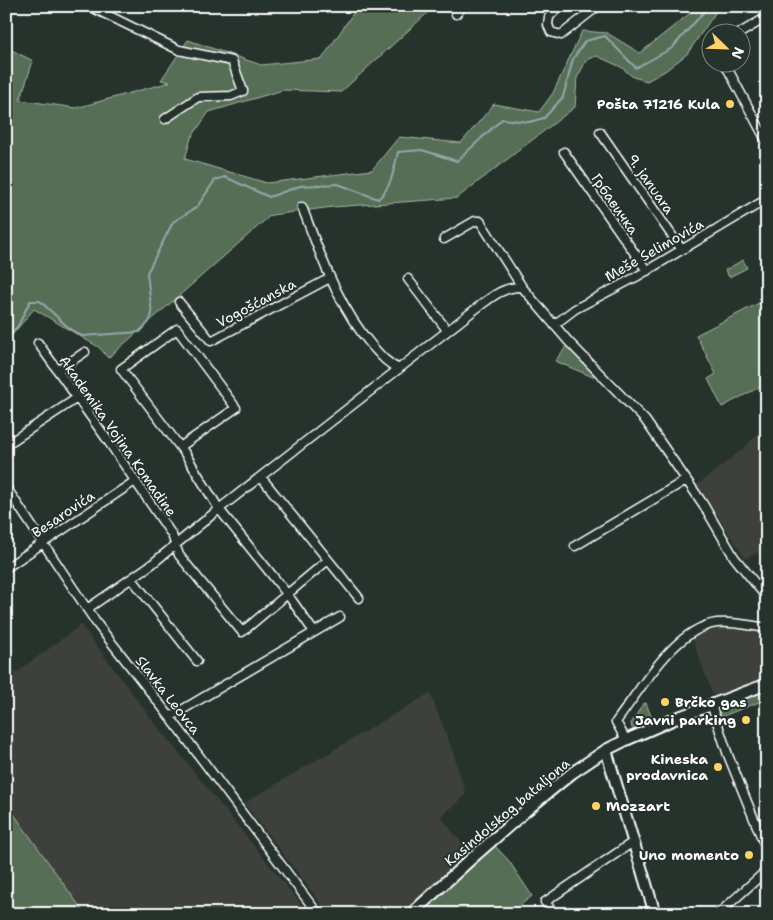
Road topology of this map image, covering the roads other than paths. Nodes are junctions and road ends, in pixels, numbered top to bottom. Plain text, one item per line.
1 (89, 6) edge
2 (463, 6) edge
3 (559, 6) edge
4 (598, 6) edge
5 (456, 14) dead end
6 (767, 16) edge
7 (750, 27) edge
8 (729, 72) edge
9 (165, 119) dead end
10 (600, 132) dead end
11 (767, 142) edge
12 (564, 152) dead end
13 (767, 199) edge
14 (302, 208) dead end
15 (444, 239) dead end
16 (682, 250) junction
17 (647, 271) junction
18 (330, 278) junction
19 (408, 279) dead end
20 (522, 287) junction
21 (179, 302) dead end
22 (554, 325) junction
23 (448, 330) junction
24 (38, 342) dead end
25 (85, 352) dead end
26 (399, 369) junction
27 (58, 370) junction
28 (77, 398) junction
29 (6, 445) edge
30 (180, 447) junction
31 (261, 477) junction
32 (686, 480) junction
33 (135, 481) junction
34 (6, 487) edge
35 (219, 509) junction
36 (43, 542) junction
37 (176, 544) junction
38 (575, 546) dead end
39 (328, 560) junction
40 (6, 568) edge
41 (132, 578) junction
42 (288, 595) junction
43 (358, 598) dead end
44 (767, 598) edge
45 (87, 609) junction
46 (340, 617) dead end
47 (767, 628) edge
48 (314, 632) junction
49 (197, 660) dead end
50 (767, 684) edge
51 (711, 704) junction
52 (170, 717) junction
53 (626, 740) junction
54 (606, 750) junction
55 (633, 842) junction
56 (767, 851) edge
57 (767, 870) edge
58 (318, 914) edge
59 (412, 914) edge
60 (554, 914) edge
61 (655, 914) edge
62 (718, 914) edge

1 - 9 street
2 - 5 street
3 - 4 street
6 - 7 street
8 - 11 street
10 - 16 street, 9. januara
12 - 17 street, Грбавичка
13 - 16 street, Meše Selimovića
14 - 18 street
15 - 20 street
16 - 17 street, Meše Selimovića
17 - 22 street, Meše Selimovića
18 - 21 street, Vogošćanska
18 - 26 street
19 - 23 street
20 - 22 street
20 - 23 street
22 - 32 street
23 - 26 street
24 - 27 street, Akademika Vojina Komadine
25 - 27 street
26 - 31 street
27 - 28 street, Akademika Vojina Komadine
28 - 29 street
28 - 33 street, Akademika Vojina Komadine
30 - 30 street
30 - 35 street
31 - 35 street
31 - 39 street
32 - 38 street
32 - 44 street
33 - 36 street, Besarovića
33 - 37 street, Akademika Vojina Komadine
34 - 36 street, Slavka Leovca
35 - 37 street
35 - 42 street
36 - 40 street, Besarovića
36 - 45 street, Slavka Leovca
37 - 41 street
37 - 42 street, Akademika Vojina Komadine
39 - 42 street, Akademika Vojina Komadine
39 - 43 street
41 - 45 street
41 - 49 street
42 - 48 street
45 - 52 street, Slavka Leovca
46 - 48 street
47 - 53 street
48 - 52 street
50 - 51 street, Kasindolskog bataljona
51 - 53 street, Kasindolskog bataljona
51 - 56 street
52 - 58 street, Slavka Leovca
53 - 54 street, Kasindolskog bataljona
54 - 55 street
54 - 59 street, Kasindolskog bataljona
55 - 60 street
55 - 61 street
57 - 62 street

